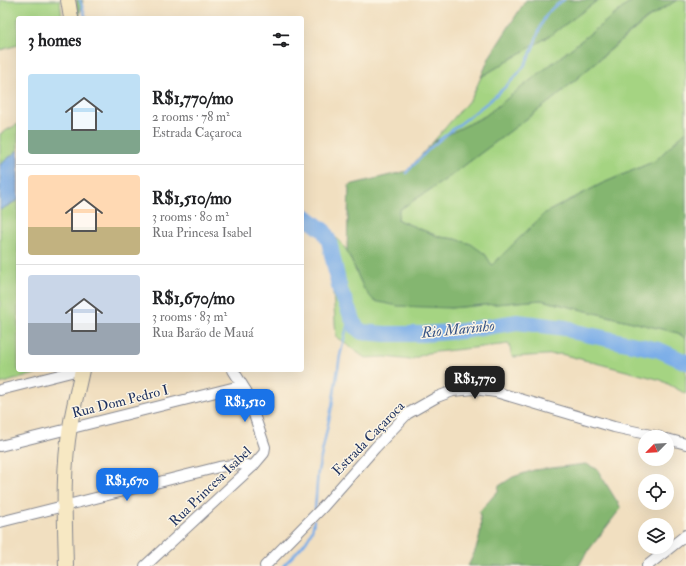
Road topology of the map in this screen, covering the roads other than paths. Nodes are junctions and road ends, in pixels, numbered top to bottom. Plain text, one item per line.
1 (68, 0) edge
2 (71, 16) edge
3 (73, 372) edge
4 (81, 372) edge
5 (234, 372) edge
6 (0, 390) edge
7 (246, 391) junction
8 (70, 427) junction
9 (638, 432) edge
10 (674, 441) edge
11 (686, 444) edge
12 (0, 446) edge
13 (253, 466) junction
14 (65, 506) junction
15 (0, 522) edge
16 (686, 534) edge
17 (66, 566) edge
18 (145, 566) edge
19 (265, 566) edge
20 (646, 566) edge

1 - 2 main road
3 - 6 street
4 - 8 main road
5 - 7 street
7 - 8 street, Rua Dom Pedro I
7 - 13 street, Rua Princesa Isabel
8 - 12 street, Rua Dom Pedro I
8 - 14 main road
9 - 19 street, Estrada Caçaroca
10 - 11 street
13 - 14 street
13 - 18 street, Rua Princesa Isabel
14 - 15 street
14 - 17 main road
16 - 20 street

